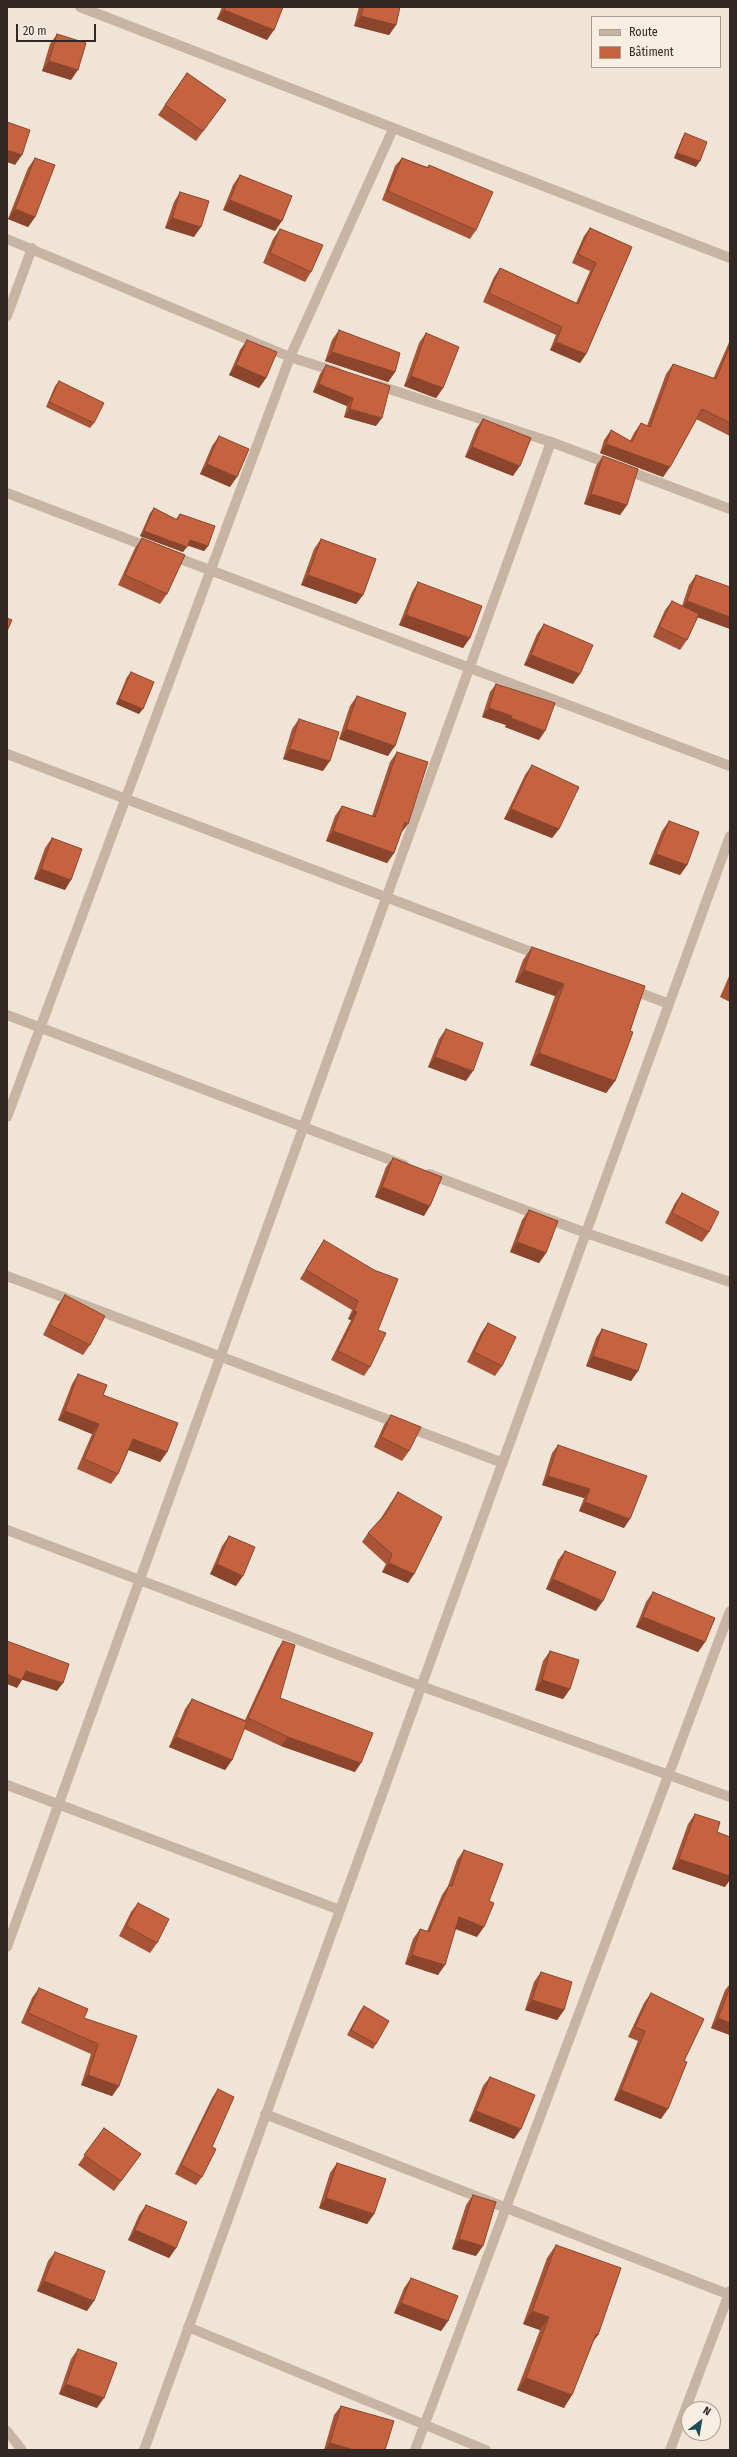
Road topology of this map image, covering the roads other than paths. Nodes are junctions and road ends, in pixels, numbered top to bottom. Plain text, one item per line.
1 (80, 7) edge
2 (393, 129) junction
3 (7, 239) edge
4 (32, 248) junction
5 (730, 258) edge
6 (7, 316) edge
7 (290, 357) junction
8 (349, 376) edge
9 (364, 381) edge
10 (551, 442) junction
11 (7, 494) edge
12 (730, 509) edge
13 (210, 570) junction
14 (469, 668) junction
15 (7, 754) edge
16 (730, 766) edge
17 (125, 799) junction
18 (730, 836) edge
19 (386, 897) junction
20 (550, 959) edge
21 (617, 984) edge
22 (669, 1004) junction
23 (7, 1015) edge
24 (40, 1027) junction
25 (7, 1117) edge
26 (303, 1127) junction
27 (586, 1233) junction
28 (7, 1276) edge
29 (730, 1282) edge
30 (220, 1356) junction
31 (503, 1463) junction
32 (7, 1530) edge
33 (140, 1580) junction
34 (730, 1610) edge
35 (421, 1686) junction
36 (668, 1775) junction
37 (7, 1785) edge
38 (730, 1797) edge
39 (58, 1804) junction
40 (340, 1910) junction
41 (7, 1947) edge
42 (266, 2114) junction
43 (506, 2208) junction
44 (730, 2293) edge
45 (188, 2327) junction
46 (425, 2425) junction
47 (7, 2431) edge
48 (22, 2450) edge
49 (144, 2450) edge
50 (415, 2450) edge
51 (486, 2450) edge
52 (670, 2450) edge

1 - 2 street
2 - 5 street
2 - 7 street
3 - 4 street
4 - 6 street
4 - 7 street
7 - 8 street
7 - 13 street
9 - 10 street
10 - 12 street
10 - 14 street
11 - 13 street
13 - 14 street
13 - 17 street
14 - 16 street
14 - 19 street
15 - 17 street
17 - 19 street
17 - 24 street
18 - 22 street
19 - 20 street
19 - 26 street
21 - 22 street
22 - 27 street
23 - 24 street
24 - 25 street
24 - 26 street
26 - 27 street
26 - 30 street
27 - 29 street
27 - 31 street
28 - 30 street
30 - 31 street
30 - 33 street
31 - 35 street
32 - 33 street
33 - 35 street
33 - 39 street
34 - 36 street
35 - 36 street
35 - 40 street
36 - 38 street
36 - 43 street
37 - 39 street
39 - 40 street
39 - 41 street
40 - 42 street
42 - 43 street
42 - 45 street
43 - 44 street
43 - 46 street
44 - 52 street
45 - 46 street
45 - 49 street
46 - 50 street
46 - 51 street
47 - 48 street

